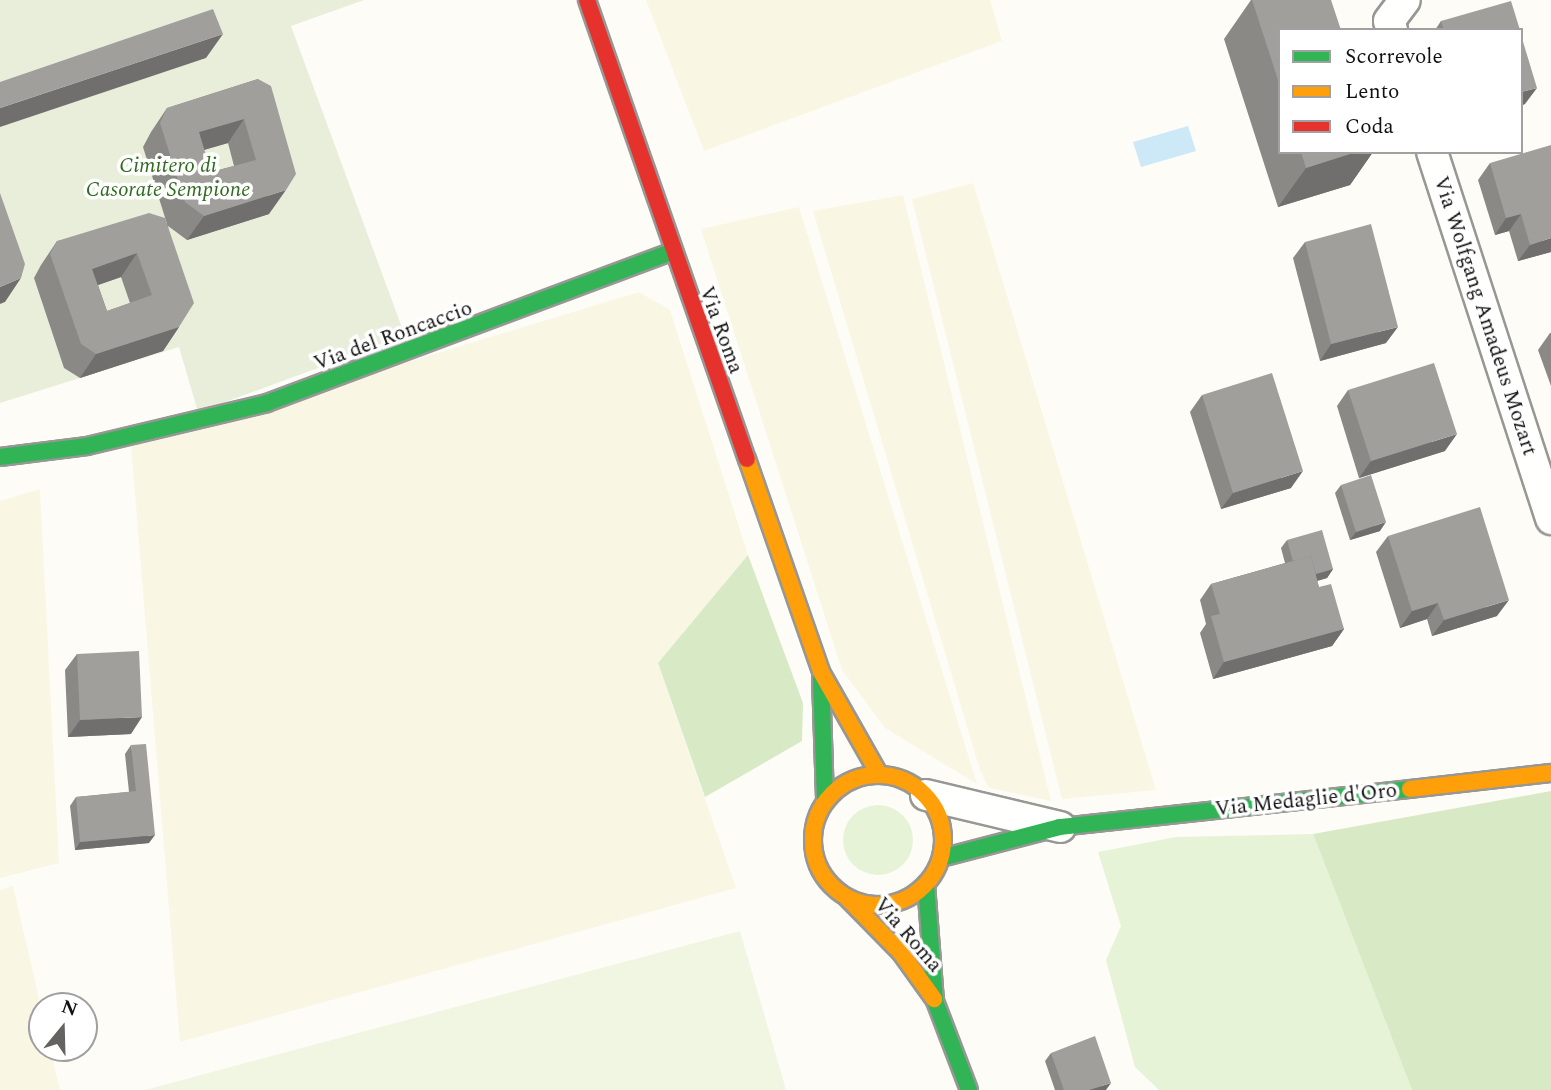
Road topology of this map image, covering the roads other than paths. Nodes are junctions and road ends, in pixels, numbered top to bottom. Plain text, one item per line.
1 (587, 0) edge
2 (1405, 0) edge
3 (1391, 28) edge
4 (1433, 154) edge
5 (671, 252) junction
6 (0, 457) edge
7 (1551, 519) edge
8 (821, 672) junction
9 (1551, 773) edge
10 (879, 774) junction
11 (926, 795) junction
12 (825, 801) junction
13 (1060, 827) junction
14 (941, 858) junction
15 (926, 884) junction
16 (847, 898) junction
17 (935, 1001) junction
18 (969, 1090) edge

1 - 5 street, Via Roma
2 - 3 street
4 - 7 street, Via Wolfgang Amadeus Mozart
5 - 6 street, Via del Roncaccio
5 - 8 street, Via Roma
8 - 10 street, Via Roma
8 - 12 street, Via Roma
9 - 13 street, Via Medaglie d'Oro
10 - 11 street
10 - 12 street
11 - 13 street, Via Medaglie d'Oro
11 - 14 street
12 - 16 street, Via Roma
13 - 14 street, Via Medaglie d'Oro
14 - 15 street
15 - 16 street, Via Roma
15 - 17 street, Via Roma
16 - 17 street, Via Roma
17 - 18 street, Via Roma

